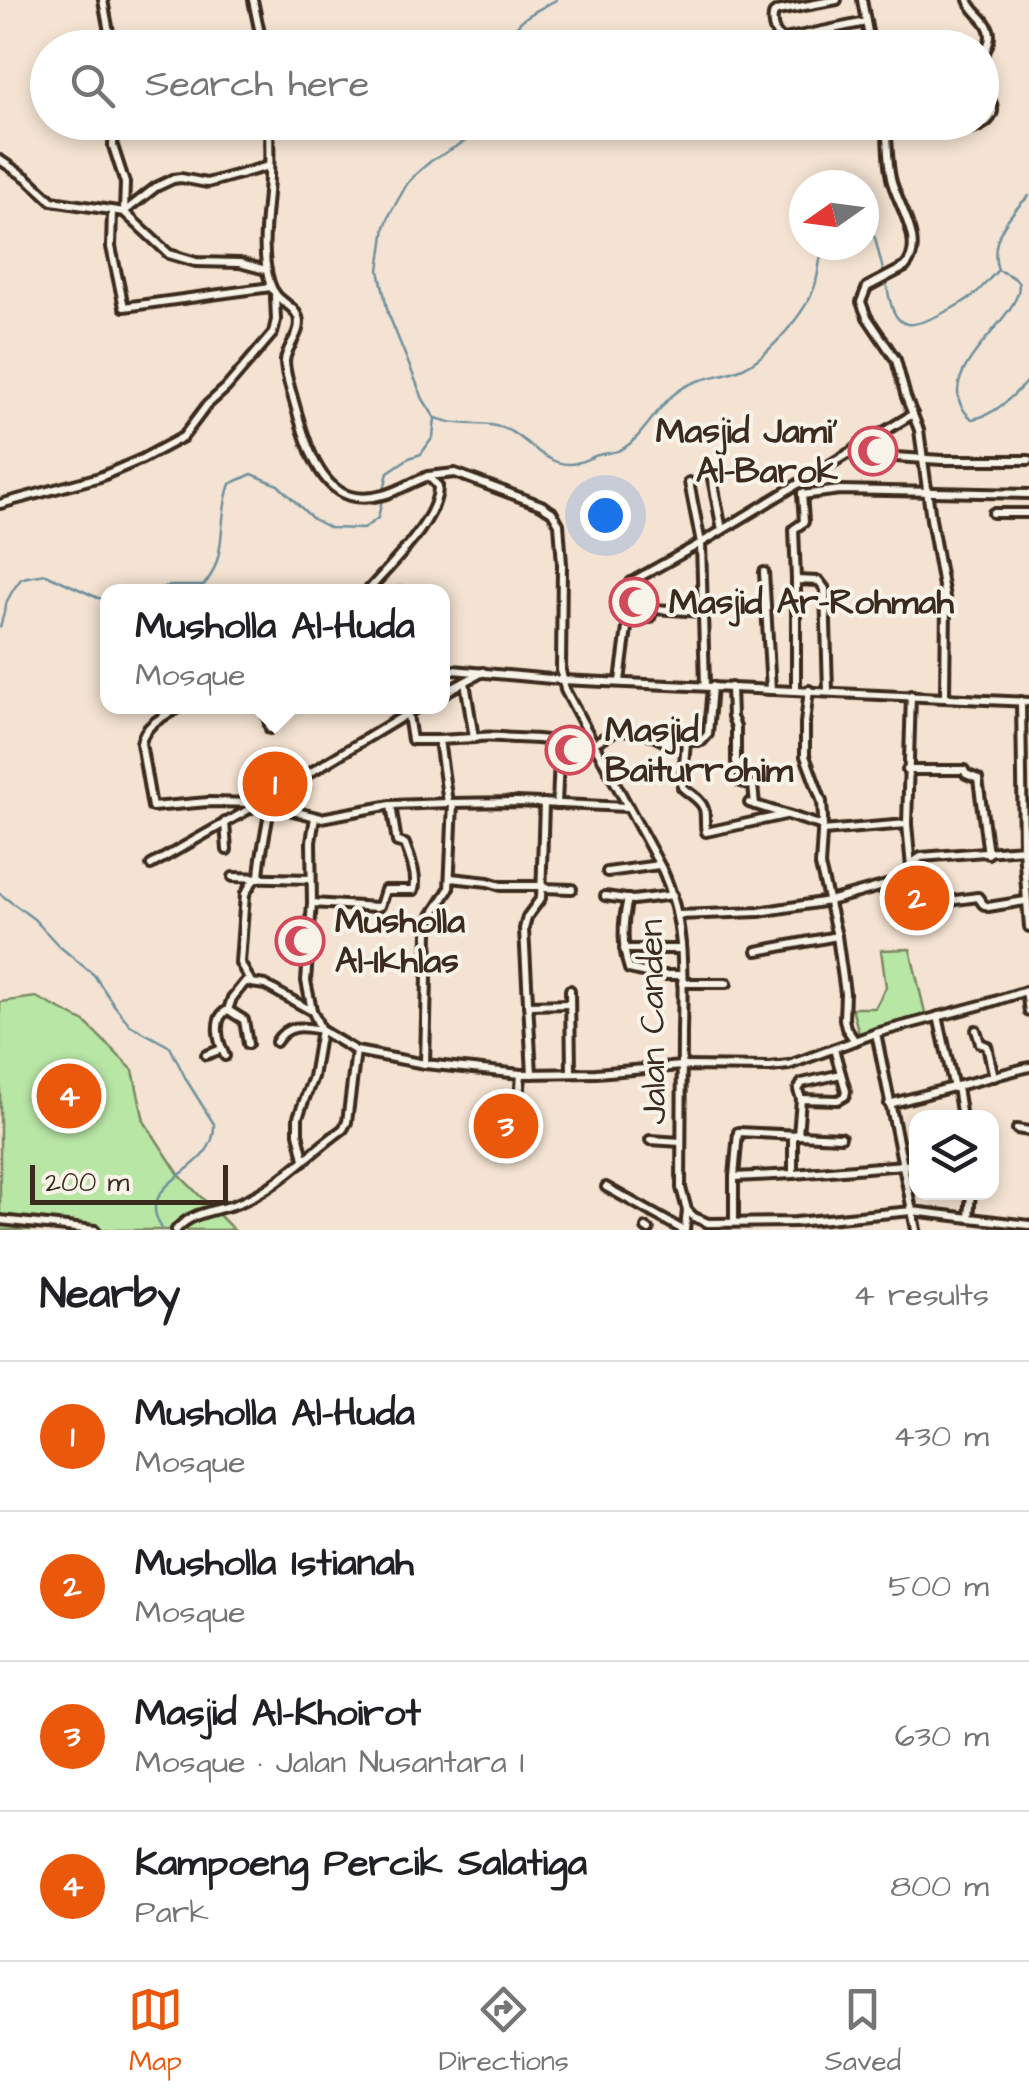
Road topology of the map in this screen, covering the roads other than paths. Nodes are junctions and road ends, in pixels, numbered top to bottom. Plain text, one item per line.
1 (103, 0) edge
2 (253, 0) edge
3 (837, 0) edge
4 (862, 0) edge
5 (968, 0) edge
6 (866, 22) junction
7 (109, 30) edge
8 (259, 30) edge
9 (775, 30) edge
10 (827, 30) edge
11 (868, 30) edge
12 (989, 30) edge
13 (113, 140) edge
14 (269, 140) edge
15 (888, 140) edge
16 (0, 160) edge
17 (270, 166) junction
18 (112, 211) junction
19 (124, 212) junction
20 (266, 270) junction
21 (271, 288) junction
22 (275, 296) junction
23 (914, 413) junction
24 (847, 454) junction
25 (923, 458) junction
26 (1029, 460) edge
27 (428, 476) junction
28 (712, 478) dead end
29 (690, 482) dead end
30 (800, 482) junction
31 (928, 491) junction
32 (1029, 494) edge
33 (802, 495) junction
34 (0, 504) edge
35 (993, 513) dead end
36 (1029, 513) edge
37 (722, 530) junction
38 (702, 543) junction
39 (764, 572) dead end
40 (796, 580) junction
41 (631, 582) dead end
42 (375, 584) edge
43 (704, 612) junction
44 (450, 670) edge
45 (484, 672) junction
46 (562, 680) junction
47 (620, 681) junction
48 (465, 682) junction
49 (708, 686) junction
50 (731, 687) junction
51 (450, 690) edge
52 (770, 690) junction
53 (796, 690) junction
54 (809, 690) junction
55 (828, 691) junction
56 (910, 695) junction
57 (945, 696) junction
58 (1025, 702) edge
59 (168, 714) edge
60 (267, 714) edge
61 (408, 714) joint
62 (270, 728) dead end
63 (474, 738) junction
64 (440, 740) junction
65 (686, 742) junction
66 (593, 744) junction
67 (908, 770) junction
68 (451, 803) junction
69 (544, 803) junction
70 (260, 804) junction
71 (557, 804) junction
72 (1025, 804) edge
73 (270, 805) junction
74 (391, 805) junction
75 (627, 807) junction
76 (786, 816) junction
77 (315, 817) junction
78 (225, 822) junction
79 (907, 824) junction
80 (822, 828) junction
81 (227, 850) dead end
82 (1023, 850) junction
83 (988, 854) junction
84 (151, 864) dead end
85 (659, 865) junction
86 (911, 869) junction
87 (608, 872) dead end
88 (233, 877) dead end
89 (257, 878) junction
90 (450, 878) junction
91 (310, 879) junction
92 (908, 879) junction
93 (542, 887) junction
94 (572, 890) dead end
95 (673, 895) junction
96 (604, 896) dead end
97 (628, 899) junction
98 (829, 900) junction
99 (1026, 900) junction
100 (312, 903) junction
101 (678, 915) junction
102 (1029, 927) edge
103 (837, 936) junction
104 (624, 949) junction
105 (681, 949) junction
106 (756, 951) dead end
107 (682, 979) junction
108 (252, 982) junction
109 (727, 983) dead end
110 (570, 990) dead end
111 (1027, 990) edge
112 (570, 1004) junction
113 (528, 1005) junction
114 (228, 1010) junction
115 (312, 1010) junction
116 (1029, 1012) edge
117 (938, 1016) junction
118 (321, 1030) junction
119 (976, 1030) dead end
120 (876, 1033) junction
121 (855, 1040) junction
122 (276, 1042) dead end
123 (248, 1044) dead end
124 (834, 1049) junction
125 (356, 1051) junction
126 (206, 1055) dead end
127 (425, 1064) junction
128 (682, 1066) junction
129 (1029, 1066) edge
130 (571, 1073) junction
131 (521, 1074) junction
132 (532, 1074) junction
133 (842, 1074) junction
134 (994, 1077) junction
135 (956, 1088) junction
136 (801, 1100) junction
137 (889, 1104) junction
138 (960, 1110) edge
139 (1017, 1130) dead end
140 (1029, 1131) edge
141 (796, 1136) junction
142 (842, 1137) dead end
143 (650, 1140) dead end
144 (516, 1142) dead end
145 (681, 1142) junction
146 (304, 1159) junction
147 (909, 1164) edge
148 (902, 1165) junction
149 (793, 1174) junction
150 (734, 1177) junction
151 (606, 1187) dead end
152 (970, 1200) edge
153 (687, 1210) junction
154 (912, 1211) junction
155 (968, 1218) junction
156 (0, 1220) edge
157 (823, 1220) junction
158 (734, 1222) junction
159 (1029, 1225) edge
160 (667, 1226) edge
161 (780, 1226) edge
162 (96, 1230) edge
163 (176, 1230) edge
164 (684, 1230) edge
165 (823, 1230) edge
166 (916, 1230) edge
167 (966, 1230) edge

1 - 7 street
2 - 8 street
3 - 9 street
4 - 6 street
5 - 12 street
6 - 10 street
6 - 11 street
13 - 19 street
14 - 17 street
15 - 23 street
16 - 18 street
17 - 19 street
17 - 20 street
18 - 19 street
18 - 21 street
19 - 20 street
20 - 21 street
21 - 22 street
22 - 27 street
22 - 34 street
23 - 24 street
23 - 25 street
24 - 25 street
24 - 30 street
25 - 26 street
25 - 31 street
27 - 42 street
27 - 46 street
28 - 37 street
29 - 38 street
30 - 33 street
30 - 37 street
31 - 32 street
31 - 33 street
31 - 57 street
33 - 40 street
35 - 36 street
37 - 38 street
38 - 41 street
38 - 43 street
39 - 52 street
40 - 53 street
40 - 55 street
43 - 47 street
43 - 49 street
44 - 45 street
45 - 46 street
45 - 48 street
46 - 47 street
46 - 66 street, Jalan Canden
47 - 49 street
48 - 51 street
48 - 63 street
49 - 50 street
49 - 65 street
50 - 52 street
50 - 76 street
52 - 53 street
53 - 54 street
54 - 55 street
54 - 80 street
55 - 56 street
56 - 57 street
56 - 67 street
57 - 58 street
58 - 72 street
59 - 70 street
60 - 62 street
61 - 64 street
61 - 70 street
63 - 64 street
63 - 71 street
64 - 68 street
65 - 66 street
65 - 76 street
66 - 75 street, Jalan Canden
67 - 79 street
67 - 83 street
68 - 69 street
68 - 74 street
68 - 90 street
69 - 71 street
69 - 93 street
70 - 73 street
70 - 78 street
71 - 75 street
72 - 82 street
73 - 77 street
73 - 89 street
74 - 77 street
74 - 100 street
75 - 85 street, Jalan Canden
76 - 80 street
77 - 91 street
78 - 81 street
78 - 84 street
79 - 80 street
79 - 86 street
80 - 98 street
82 - 83 street
82 - 99 street
83 - 86 street
85 - 87 street
85 - 95 street, Jalan Canden
86 - 92 street
88 - 89 street
89 - 91 street
89 - 108 street
90 - 93 street
90 - 127 street
91 - 100 street
92 - 98 street
92 - 99 street
93 - 94 street
93 - 113 street
95 - 97 street
95 - 101 street, Jalan Canden
96 - 97 street
97 - 104 street
98 - 101 street
98 - 103 street
99 - 102 street
100 - 115 street
101 - 105 street, Jalan Canden
103 - 106 street
103 - 121 street
104 - 105 street
104 - 107 street
105 - 107 street, Jalan Canden
107 - 109 street
107 - 128 street, Jalan Canden
108 - 114 street
108 - 115 street
110 - 112 street
111 - 116 street
111 - 117 street
112 - 113 street
112 - 130 street
113 - 132 street
114 - 123 street
114 - 126 street
115 - 118 street
117 - 120 street
117 - 135 street
118 - 122 street
118 - 125 street
118 - 146 street
119 - 134 street
120 - 121 street
120 - 137 street
121 - 124 street
124 - 128 street
124 - 133 street
125 - 127 street
125 - 146 street
127 - 131 street
128 - 130 street
128 - 145 street, Jalan Canden
129 - 134 street
130 - 132 street
131 - 132 street
131 - 144 street
133 - 136 street
133 - 136 street
134 - 135 street
135 - 137 street
135 - 138 street
136 - 141 street
137 - 148 street
139 - 140 street
141 - 142 street
141 - 149 street
141 - 150 street
143 - 145 street
145 - 153 street, Jalan Canden
146 - 163 street
147 - 148 street
148 - 149 street
148 - 154 street
149 - 150 street
150 - 158 street
151 - 160 street
152 - 155 street
153 - 158 street
153 - 164 street, Jalan Canden
154 - 155 street
154 - 157 street
154 - 166 street
155 - 159 street
155 - 167 street
156 - 162 street
157 - 161 street
157 - 165 street
158 - 161 street
160 - 164 street

